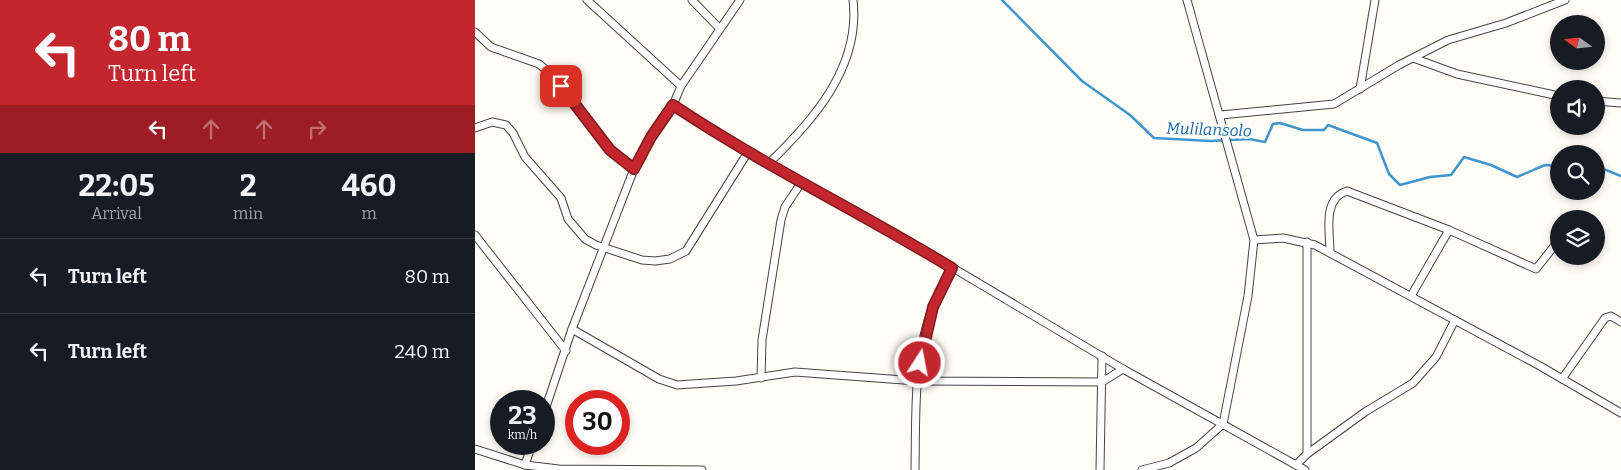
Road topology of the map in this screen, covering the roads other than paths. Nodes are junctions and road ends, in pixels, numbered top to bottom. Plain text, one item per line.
1 (587, 0) edge
2 (692, 0) edge
3 (740, 0) edge
4 (853, 0) edge
5 (1187, 0) edge
6 (1375, 0) edge
7 (1565, 0) edge
8 (719, 28) junction
9 (475, 32) edge
10 (1416, 58) junction
11 (681, 86) junction
12 (1359, 89) junction
13 (1550, 94) edge
14 (1605, 102) edge
15 (1621, 103) edge
16 (673, 105) junction
17 (1221, 115) junction
18 (475, 128) edge
19 (748, 152) junction
20 (768, 164) junction
21 (634, 169) junction
22 (801, 184) junction
23 (1449, 230) junction
24 (475, 235) edge
25 (1254, 240) junction
26 (1307, 242) junction
27 (602, 248) junction
28 (1550, 251) edge
29 (1330, 252) junction
30 (952, 268) junction
31 (1411, 296) junction
32 (1455, 320) junction
33 (1621, 322) edge
34 (571, 329) junction
35 (566, 351) junction
36 (1102, 356) junction
37 (1123, 369) junction
38 (761, 378) junction
39 (1562, 379) junction
40 (917, 381) junction
41 (1102, 382) junction
42 (552, 390) edge
43 (1621, 413) edge
44 (1223, 424) junction
45 (475, 449) edge
46 (1307, 454) junction
47 (528, 455) edge
48 (525, 465) junction
49 (1293, 466) edge
50 (559, 469) edge
51 (702, 470) edge
52 (915, 470) edge
53 (1100, 470) edge
54 (1142, 470) edge
55 (1305, 470) edge

1 - 11 street
2 - 8 street
3 - 8 street
4 - 20 street
5 - 17 street
6 - 12 street
7 - 10 street
8 - 11 street
9 - 21 street
10 - 12 street
10 - 13 street
11 - 16 street
12 - 17 street
14 - 15 street
16 - 19 street
16 - 21 street
17 - 25 street
18 - 27 street
19 - 20 street
19 - 27 street
20 - 22 street
21 - 27 street
22 - 30 street
22 - 38 street
23 - 28 street
23 - 29 street
23 - 31 street
24 - 35 street
25 - 26 street
25 - 44 street
26 - 29 street
26 - 46 street
27 - 34 street
29 - 31 street
30 - 36 street
30 - 40 street
31 - 32 street
32 - 39 street
32 - 46 street
33 - 39 street
34 - 35 street
34 - 38 street
35 - 42 street
36 - 37 street
36 - 41 street
37 - 41 street
37 - 44 street
38 - 40 street
39 - 43 street
40 - 41 street
40 - 52 street
41 - 53 street
44 - 49 street
44 - 54 street
45 - 48 street
46 - 49 street
47 - 48 street
48 - 50 street
49 - 55 street
50 - 51 street

